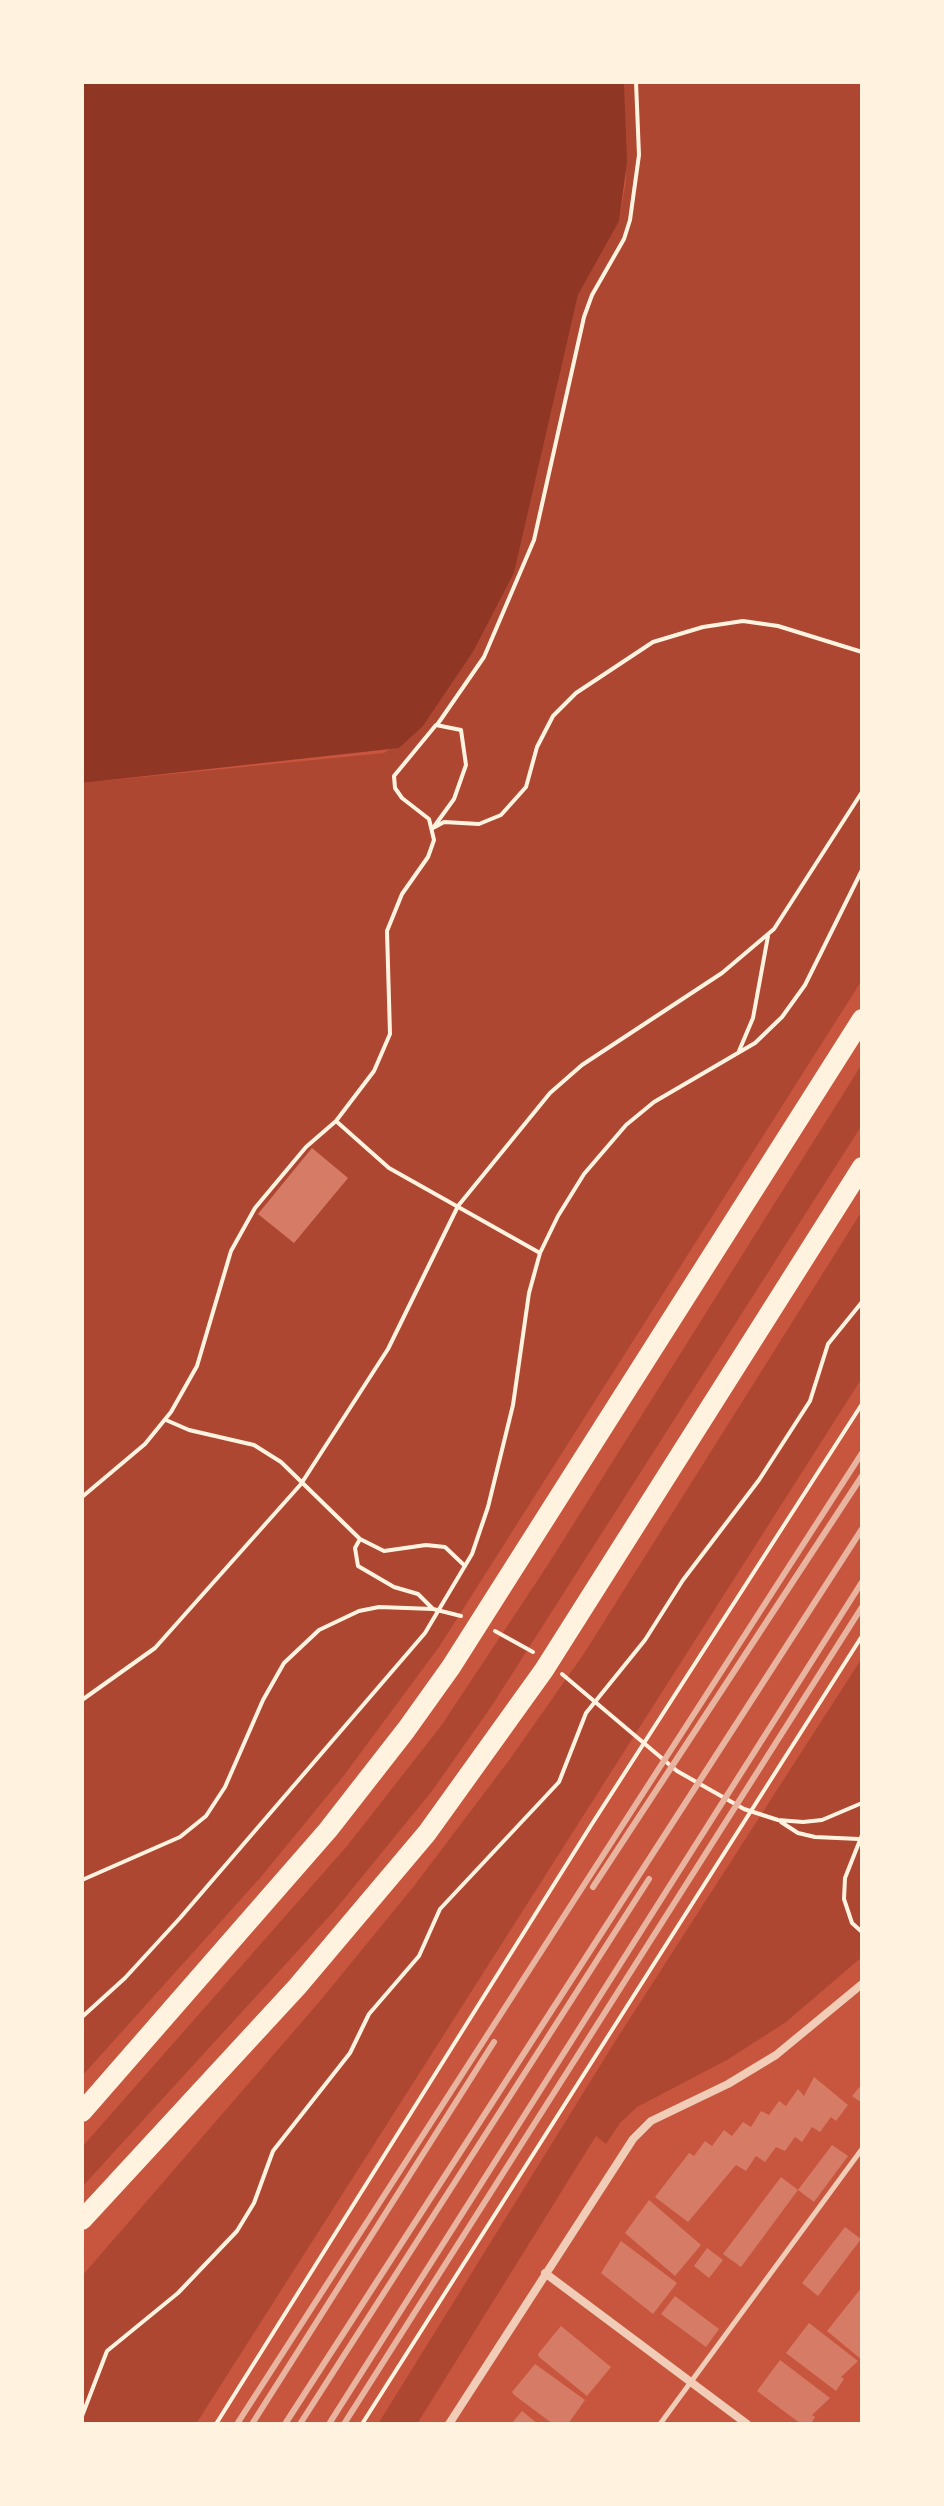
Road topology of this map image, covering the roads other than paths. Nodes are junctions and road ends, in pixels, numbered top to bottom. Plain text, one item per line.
1 (862, 1019) edge
2 (862, 1167) edge
3 (862, 1984) edge
4 (82, 2112) edge
5 (862, 2149) edge
6 (82, 2220) edge
7 (545, 2273) junction
8 (690, 2382) junction
9 (449, 2424) edge
10 (660, 2424) edge
11 (747, 2424) edge

1 - 4 highway
2 - 6 highway
3 - 7 street
5 - 8 lane
7 - 8 street
7 - 9 street
8 - 10 lane
8 - 11 street

